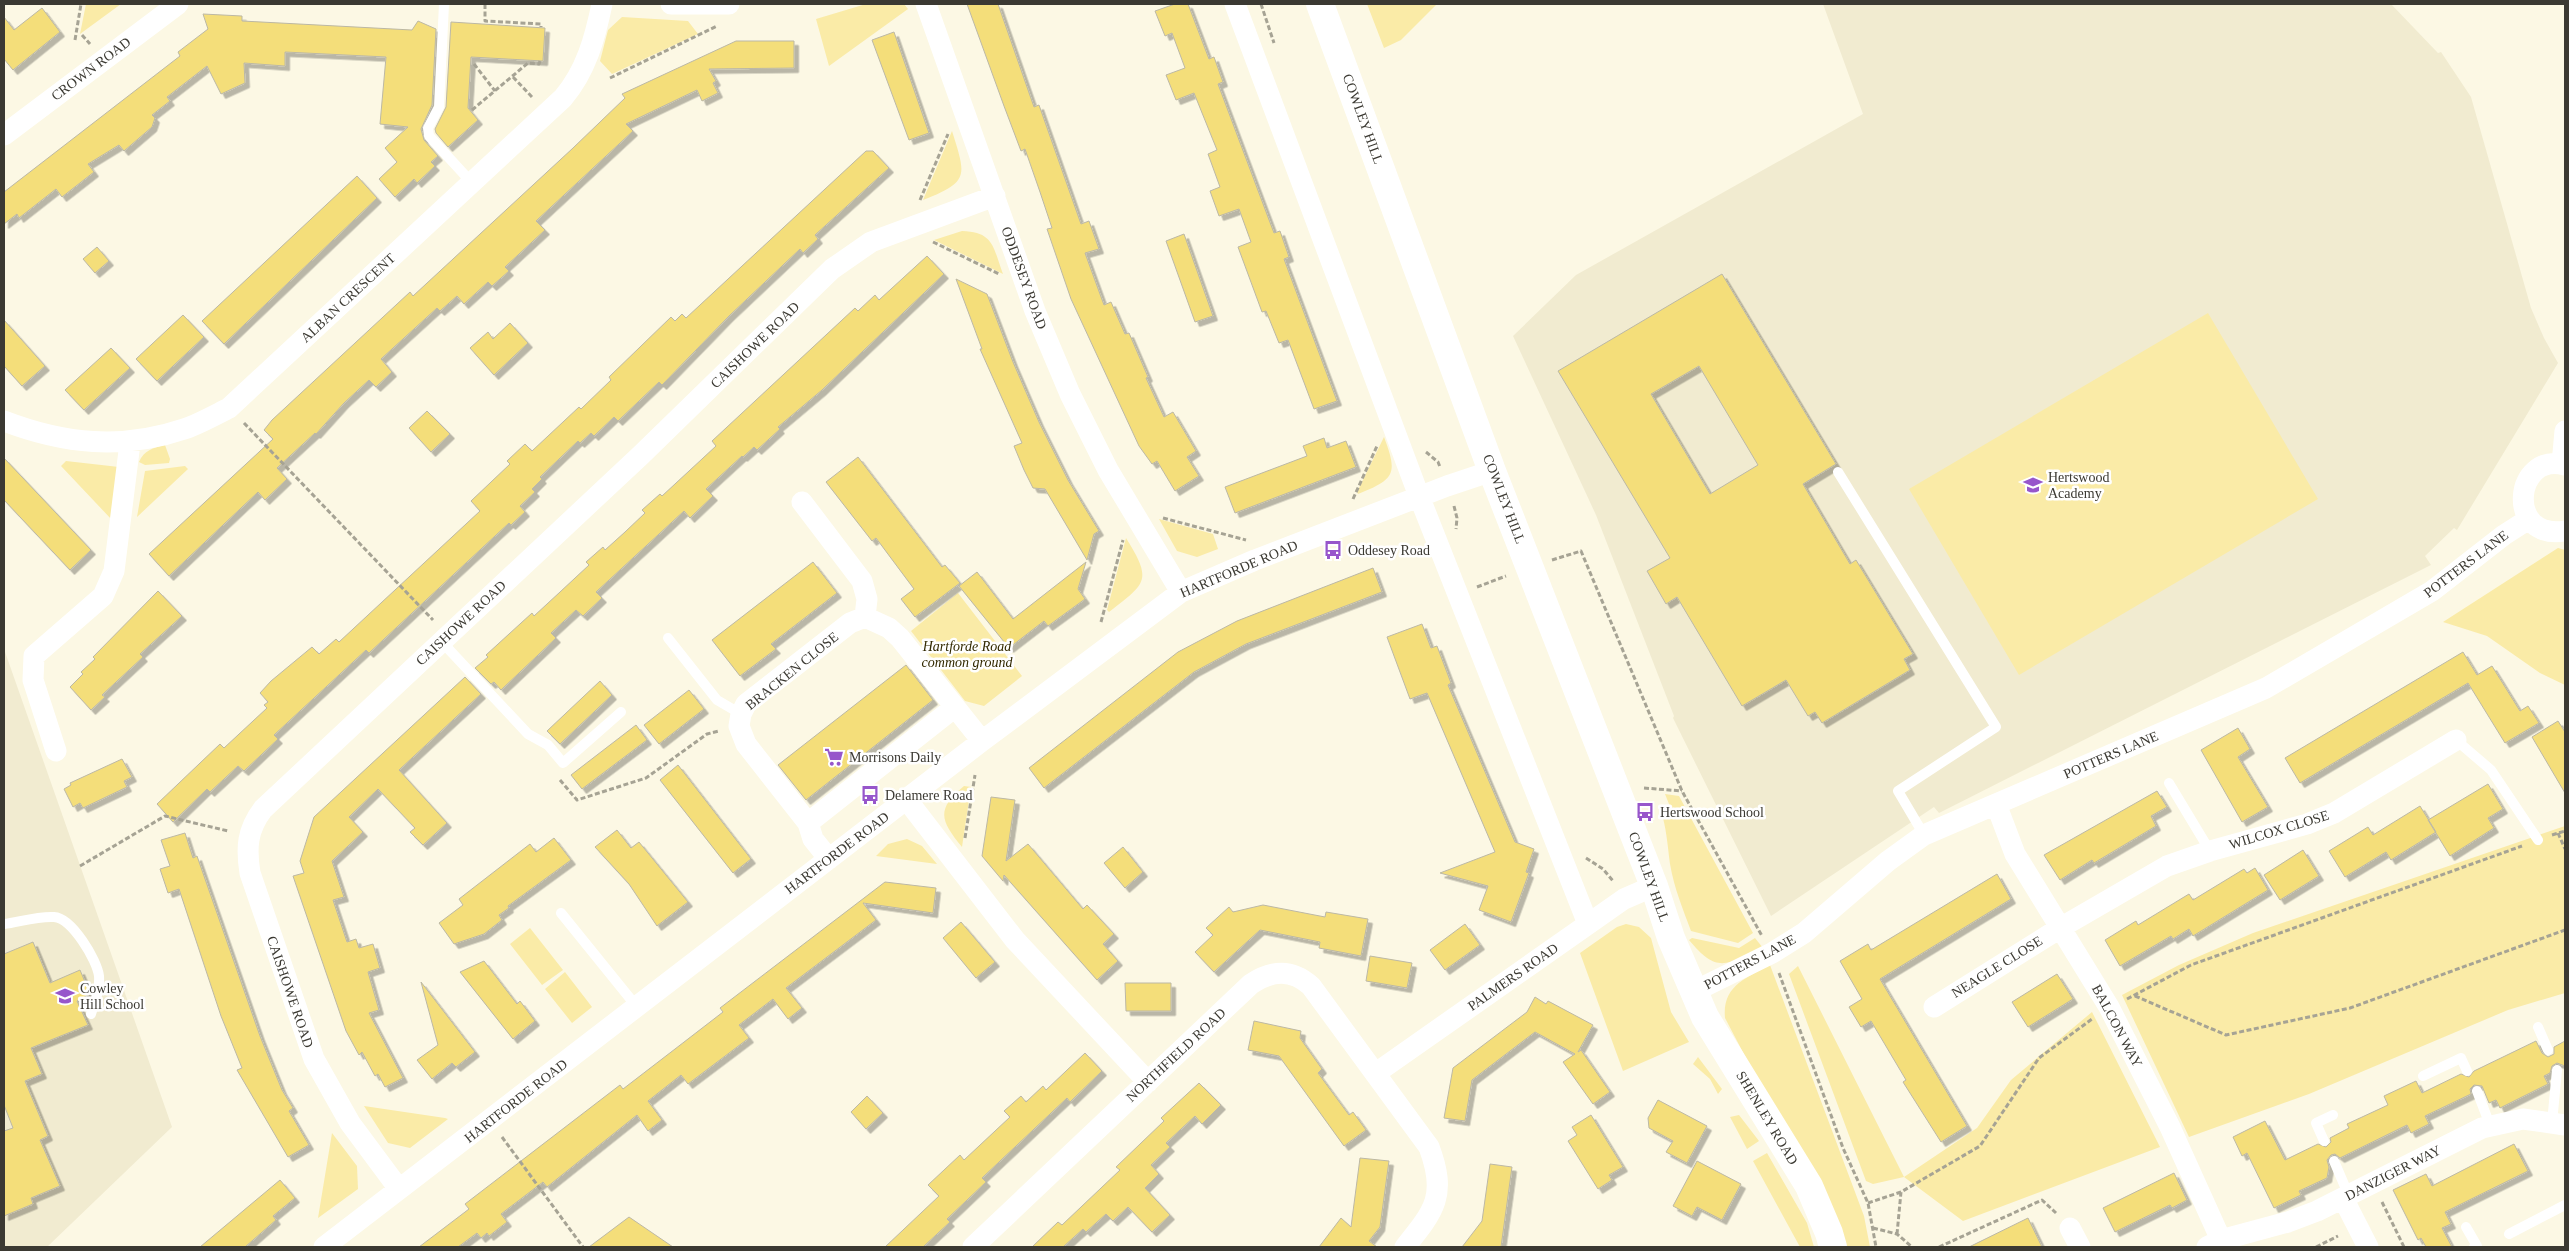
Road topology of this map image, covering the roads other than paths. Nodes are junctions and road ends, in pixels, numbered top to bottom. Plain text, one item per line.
1 (178, 4) edge
2 (444, 4) edge
3 (602, 4) edge
4 (671, 4) edge
5 (729, 4) edge
6 (926, 4) edge
7 (1235, 4) edge
8 (1320, 4) edge
9 (4, 135) edge
10 (473, 184) junction
11 (995, 196) junction
12 (4, 421) edge
13 (2565, 431) edge
14 (130, 442) junction
15 (2564, 465) edge
16 (1492, 471) junction
17 (1838, 472) dead end
18 (1419, 496) junction
19 (802, 502) dead end
20 (2529, 518) junction
21 (2565, 531) edge
22 (1181, 592) junction
23 (865, 617) junction
24 (444, 638) junction
25 (668, 638) dead end
26 (955, 707) junction
27 (621, 712) dead end
28 (740, 720) junction
29 (2456, 740) joint
30 (982, 742) junction
31 (56, 751) dead end
32 (2169, 783) dead end
33 (907, 800) junction
34 (1996, 804) junction
35 (808, 823) junction
36 (1924, 835) junction
37 (2538, 840) road end
38 (2210, 851) junction
39 (829, 859) junction
40 (1654, 886) junction
41 (561, 913) dead end
42 (4, 924) edge
43 (1588, 924) junction
44 (2060, 928) junction
45 (1695, 992) junction
46 (1934, 1007) dead end
47 (638, 1008) junction
48 (91, 1014) dead end
49 (2538, 1026) dead end
50 (2548, 1050) dead end
51 (2557, 1070) dead end
52 (2467, 1071) dead end
53 (1376, 1073) junction
54 (2423, 1076) dead end
55 (1148, 1082) junction
56 (2477, 1091) dead end
57 (2333, 1115) dead end
58 (2559, 1124) edge
59 (2490, 1125) junction
60 (2324, 1141) dead end
61 (2334, 1161) dead end
62 (399, 1189) junction
63 (2346, 1197) junction
64 (2565, 1205) edge
65 (2466, 1226) dead end
66 (2070, 1228) road end
67 (2509, 1234) dead end
68 (2214, 1244) edge
69 (324, 1247) edge
70 (974, 1247) edge
71 (1405, 1247) edge
72 (1832, 1247) edge
73 (2080, 1247) edge
74 (2368, 1247) edge
75 (2474, 1247) edge

1 - 9 street, CROWN ROAD
2 - 10 lane
3 - 10 street, ALBAN CRESCENT
4 - 5 street
6 - 11 street, ODDESEY ROAD
7 - 18 street
8 - 16 main road, COWLEY HILL
10 - 14 street, ALBAN CRESCENT
11 - 22 street, ODDESEY ROAD
11 - 24 street, CAISHOWE ROAD
12 - 14 street, ALBAN CRESCENT
13 - 15 street
14 - 31 street
15 - 20 street
16 - 18 street, HARTFORDE ROAD
16 - 40 main road, COWLEY HILL
17 - 36 lane
18 - 22 street, HARTFORDE ROAD
18 - 43 street
19 - 23 street
20 - 21 street
20 - 34 street, POTTERS LANE
22 - 30 street, HARTFORDE ROAD
23 - 26 street
23 - 28 street, BRACKEN CLOSE
24 - 27 lane
24 - 62 street, CAISHOWE ROAD
25 - 28 lane
26 - 30 street
26 - 35 street
28 - 35 street, BRACKEN CLOSE
29 - 37 lane, WILCOX CLOSE
29 - 38 street, WILCOX CLOSE
30 - 33 street, HARTFORDE ROAD
32 - 38 lane
33 - 39 street, HARTFORDE ROAD
33 - 55 street
34 - 36 street, POTTERS LANE
34 - 44 street, BALCON WAY
35 - 39 street, BRACKEN CLOSE
36 - 45 street, POTTERS LANE
38 - 44 street, WILCOX CLOSE
39 - 47 street, HARTFORDE ROAD
40 - 43 street, PALMERS ROAD
40 - 45 main road, COWLEY HILL
41 - 47 lane
42 - 48 lane
43 - 53 street, PALMERS ROAD
44 - 46 street, NEAGLE CLOSE
44 - 68 street, BALCON WAY
45 - 72 main road, SHENLEY ROAD
47 - 62 street, HARTFORDE ROAD
49 - 50 lane
51 - 58 lane
52 - 54 lane
53 - 55 street, NORTHFIELD ROAD
53 - 71 street, NORTHFIELD ROAD
55 - 70 street, NORTHFIELD ROAD
56 - 59 lane
57 - 60 lane
58 - 59 street, DANZIGER WAY
59 - 63 street, DANZIGER WAY
61 - 63 lane
62 - 69 street, HARTFORDE ROAD
63 - 68 street, DANZIGER WAY
63 - 74 street
64 - 67 lane
65 - 75 lane
66 - 73 street

